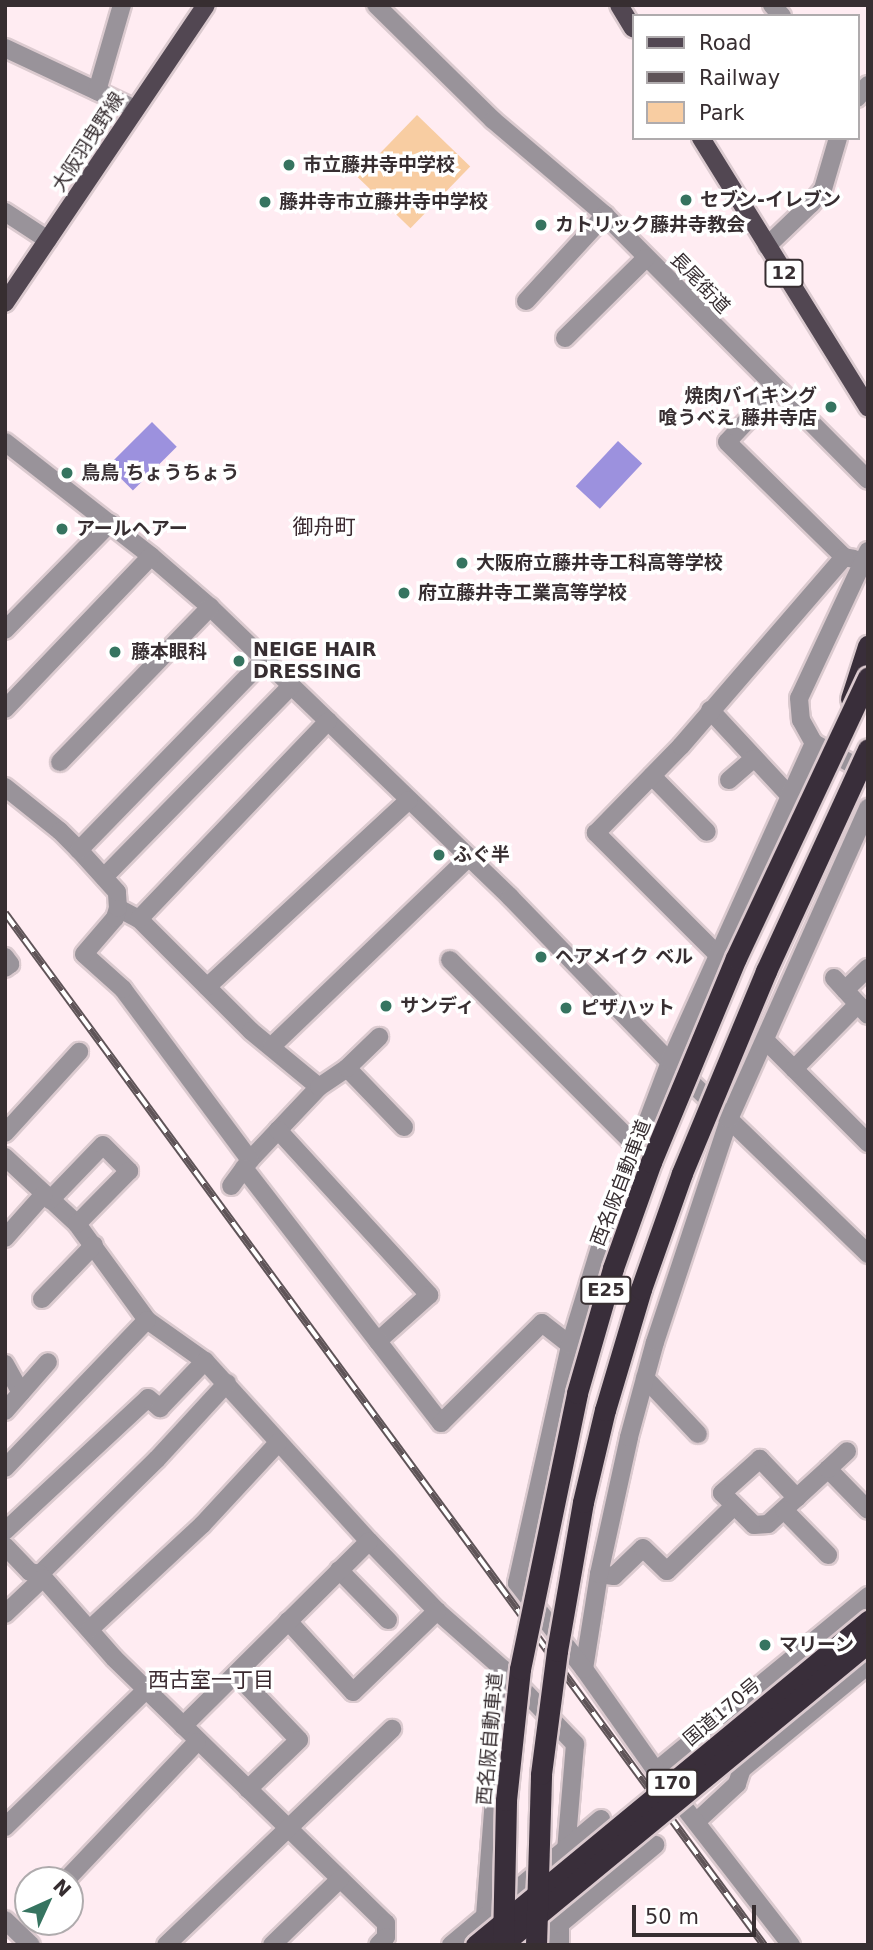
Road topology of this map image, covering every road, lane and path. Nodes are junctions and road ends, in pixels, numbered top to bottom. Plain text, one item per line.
1 (122, 5) edge
2 (206, 5) edge
3 (376, 5) edge
4 (620, 5) edge
5 (632, 26) edge
6 (5, 48) edge
7 (97, 91) junction
8 (135, 109) junction
9 (702, 140) edge
10 (837, 140) edge
11 (5, 212) edge
12 (604, 215) junction
13 (48, 240) junction
14 (767, 246) junction
15 (646, 258) junction
16 (526, 301) dead end
17 (5, 303) edge
18 (565, 338) dead end
19 (776, 390) junction
20 (868, 407) edge
21 (5, 442) edge
22 (868, 480) edge
23 (110, 523) junction
24 (151, 556) junction
25 (866, 556) edge
26 (844, 558) junction
27 (210, 607) junction
28 (5, 630) edge
29 (868, 646) edge
30 (265, 659) junction
31 (868, 678) edge
32 (291, 686) junction
33 (5, 709) edge
34 (710, 710) junction
35 (328, 721) junction
36 (839, 738) junction
37 (814, 743) junction
38 (868, 749) edge
39 (753, 759) junction
40 (60, 762) dead end
41 (868, 773) edge
42 (652, 776) junction
43 (729, 780) dead end
44 (5, 787) edge
45 (790, 796) junction
46 (409, 800) junction
47 (868, 808) edge
48 (707, 832) dead end
49 (79, 850) junction
50 (469, 857) junction
51 (104, 877) junction
52 (118, 908) junction
53 (139, 919) junction
54 (718, 955) junction
55 (5, 957) edge
56 (450, 960) dead end
57 (5, 968) edge
58 (868, 968) edge
59 (207, 987) junction
60 (863, 1009) edge
61 (379, 1037) dead end
62 (765, 1040) junction
63 (272, 1046) junction
64 (79, 1052) dead end
65 (670, 1062) junction
66 (346, 1068) junction
67 (794, 1069) junction
68 (319, 1087) junction
69 (729, 1119) junction
70 (404, 1126) dead end
71 (278, 1130) junction
72 (5, 1133) edge
73 (868, 1143) edge
74 (636, 1146) junction
75 (5, 1157) edge
76 (247, 1164) junction
77 (231, 1185) dead end
78 (47, 1197) junction
79 (76, 1224) junction
80 (5, 1238) edge
81 (94, 1245) junction
82 (868, 1254) edge
83 (42, 1299) dead end
84 (147, 1320) junction
85 (378, 1341) junction
86 (570, 1345) junction
87 (205, 1361) junction
88 (48, 1362) dead end
89 (5, 1364) edge
90 (645, 1378) junction
91 (227, 1383) junction
92 (21, 1393) junction
93 (5, 1411) edge
94 (698, 1434) dead end
95 (278, 1443) junction
96 (847, 1451) dead end
97 (5, 1468) edge
98 (828, 1469) junction
99 (790, 1504) junction
100 (734, 1506) junction
101 (868, 1510) edge
102 (5, 1531) edge
103 (369, 1541) junction
104 (5, 1546) edge
105 (828, 1555) dead end
106 (339, 1570) junction
107 (599, 1574) junction
108 (42, 1576) junction
109 (868, 1597) edge
110 (437, 1611) junction
111 (5, 1615) edge
112 (388, 1620) dead end
113 (289, 1621) junction
114 (868, 1621) edge
115 (90, 1629) junction
116 (868, 1642) edge
117 (868, 1665) edge
118 (584, 1669) junction
119 (504, 1670) junction
120 (236, 1674) junction
121 (146, 1690) junction
122 (183, 1726) junction
123 (392, 1729) dead end
124 (197, 1742) junction
125 (656, 1771) junction
126 (248, 1789) junction
127 (601, 1819) dead end
128 (696, 1822) junction
129 (5, 1827) edge
130 (289, 1829) junction
131 (655, 1845) dead end
132 (566, 1849) junction
133 (79, 1866) edge
134 (340, 1879) junction
135 (485, 1916) junction
136 (560, 1924) junction
137 (166, 1945) edge
138 (272, 1945) edge
139 (378, 1945) edge
140 (451, 1945) edge
141 (476, 1945) edge
142 (502, 1945) edge
143 (536, 1945) edge
144 (560, 1945) edge
145 (792, 1945) edge

1 - 7 street
2 - 8 main road, 大阪羽曳野線
3 - 12 street, 長尾街道
4 - 5 main road
6 - 7 street
7 - 8 street
8 - 13 main road, 大阪羽曳野線
9 - 14 main road, 12
10 - 14 street
11 - 13 street
12 - 15 street, 長尾街道
12 - 16 street
13 - 17 main road, 大阪羽曳野線
14 - 20 main road, 12
15 - 18 street
15 - 19 street, 長尾街道
19 - 22 street, 長尾街道
19 - 26 street
21 - 23 street
23 - 24 street
23 - 28 street
24 - 27 street
24 - 33 street
25 - 26 street
25 - 37 street
26 - 34 street
27 - 30 street
27 - 40 street
29 - 36 highway, bridge
30 - 32 street
30 - 49 street
31 - 36 highway, 西名阪自動車道 / E25, bridge
32 - 35 street
32 - 51 street
34 - 39 street
34 - 42 street
35 - 46 street
35 - 53 street
36 - 142 highway, 西名阪自動車道 / E25, bridge
37 - 41 street
37 - 45 street
38 - 143 highway, E25, bridge
39 - 43 street
39 - 45 street
42 - 48 street
42 - 54 street
44 - 49 street
45 - 54 street
46 - 50 street
46 - 59 street
47 - 62 street
49 - 51 street
50 - 63 street
50 - 65 street
51 - 52 street
52 - 53 street
52 - 76 street
53 - 59 street
54 - 65 street
55 - 57 street
56 - 74 street
58 - 60 street
59 - 63 street
60 - 67 street
61 - 66 street
62 - 67 street
62 - 69 street
63 - 68 street
64 - 72 street
65 - 69 street
65 - 74 street
66 - 68 street
66 - 70 street
67 - 73 street
68 - 71 street
69 - 82 street
69 - 90 street
71 - 76 street
71 - 85 street
74 - 86 street
75 - 78 street
76 - 77 street
76 - 85 street
78 - 79 street
78 - 79 street
78 - 80 street
79 - 81 street
81 - 83 street
81 - 84 street
84 - 87 street
84 - 97 street
85 - 86 street
86 - 118 street
87 - 91 street
87 - 102 street
88 - 92 street
89 - 92 street
90 - 94 street
90 - 107 street
91 - 95 street
91 - 108 street
92 - 93 street
95 - 103 street
95 - 115 street
96 - 98 street
98 - 99 street
98 - 101 street
99 - 100 street
99 - 100 street
99 - 105 street
100 - 107 street
103 - 106 street
103 - 110 street
104 - 108 street
106 - 112 street
106 - 113 street
107 - 118 street
108 - 111 street
108 - 115 street
109 - 125 street
110 - 113 street
110 - 119 street
113 - 120 street
114 - 141 highway, 国道170号 / 170, bridge
115 - 121 street
116 - 142 highway, 国道170号 / 170, bridge
117 - 128 street
118 - 125 street
119 - 132 street
119 - 135 street
120 - 122 street
120 - 126 street
121 - 122 street
121 - 129 street
122 - 124 street
123 - 130 street
124 - 126 street
124 - 133 street
125 - 128 street
126 - 130 street
127 - 132 street
128 - 145 street
130 - 134 street
130 - 137 street
131 - 136 street
132 - 135 street
132 - 136 street
134 - 138 street
134 - 139 street
135 - 140 street
136 - 143 street
136 - 144 street

